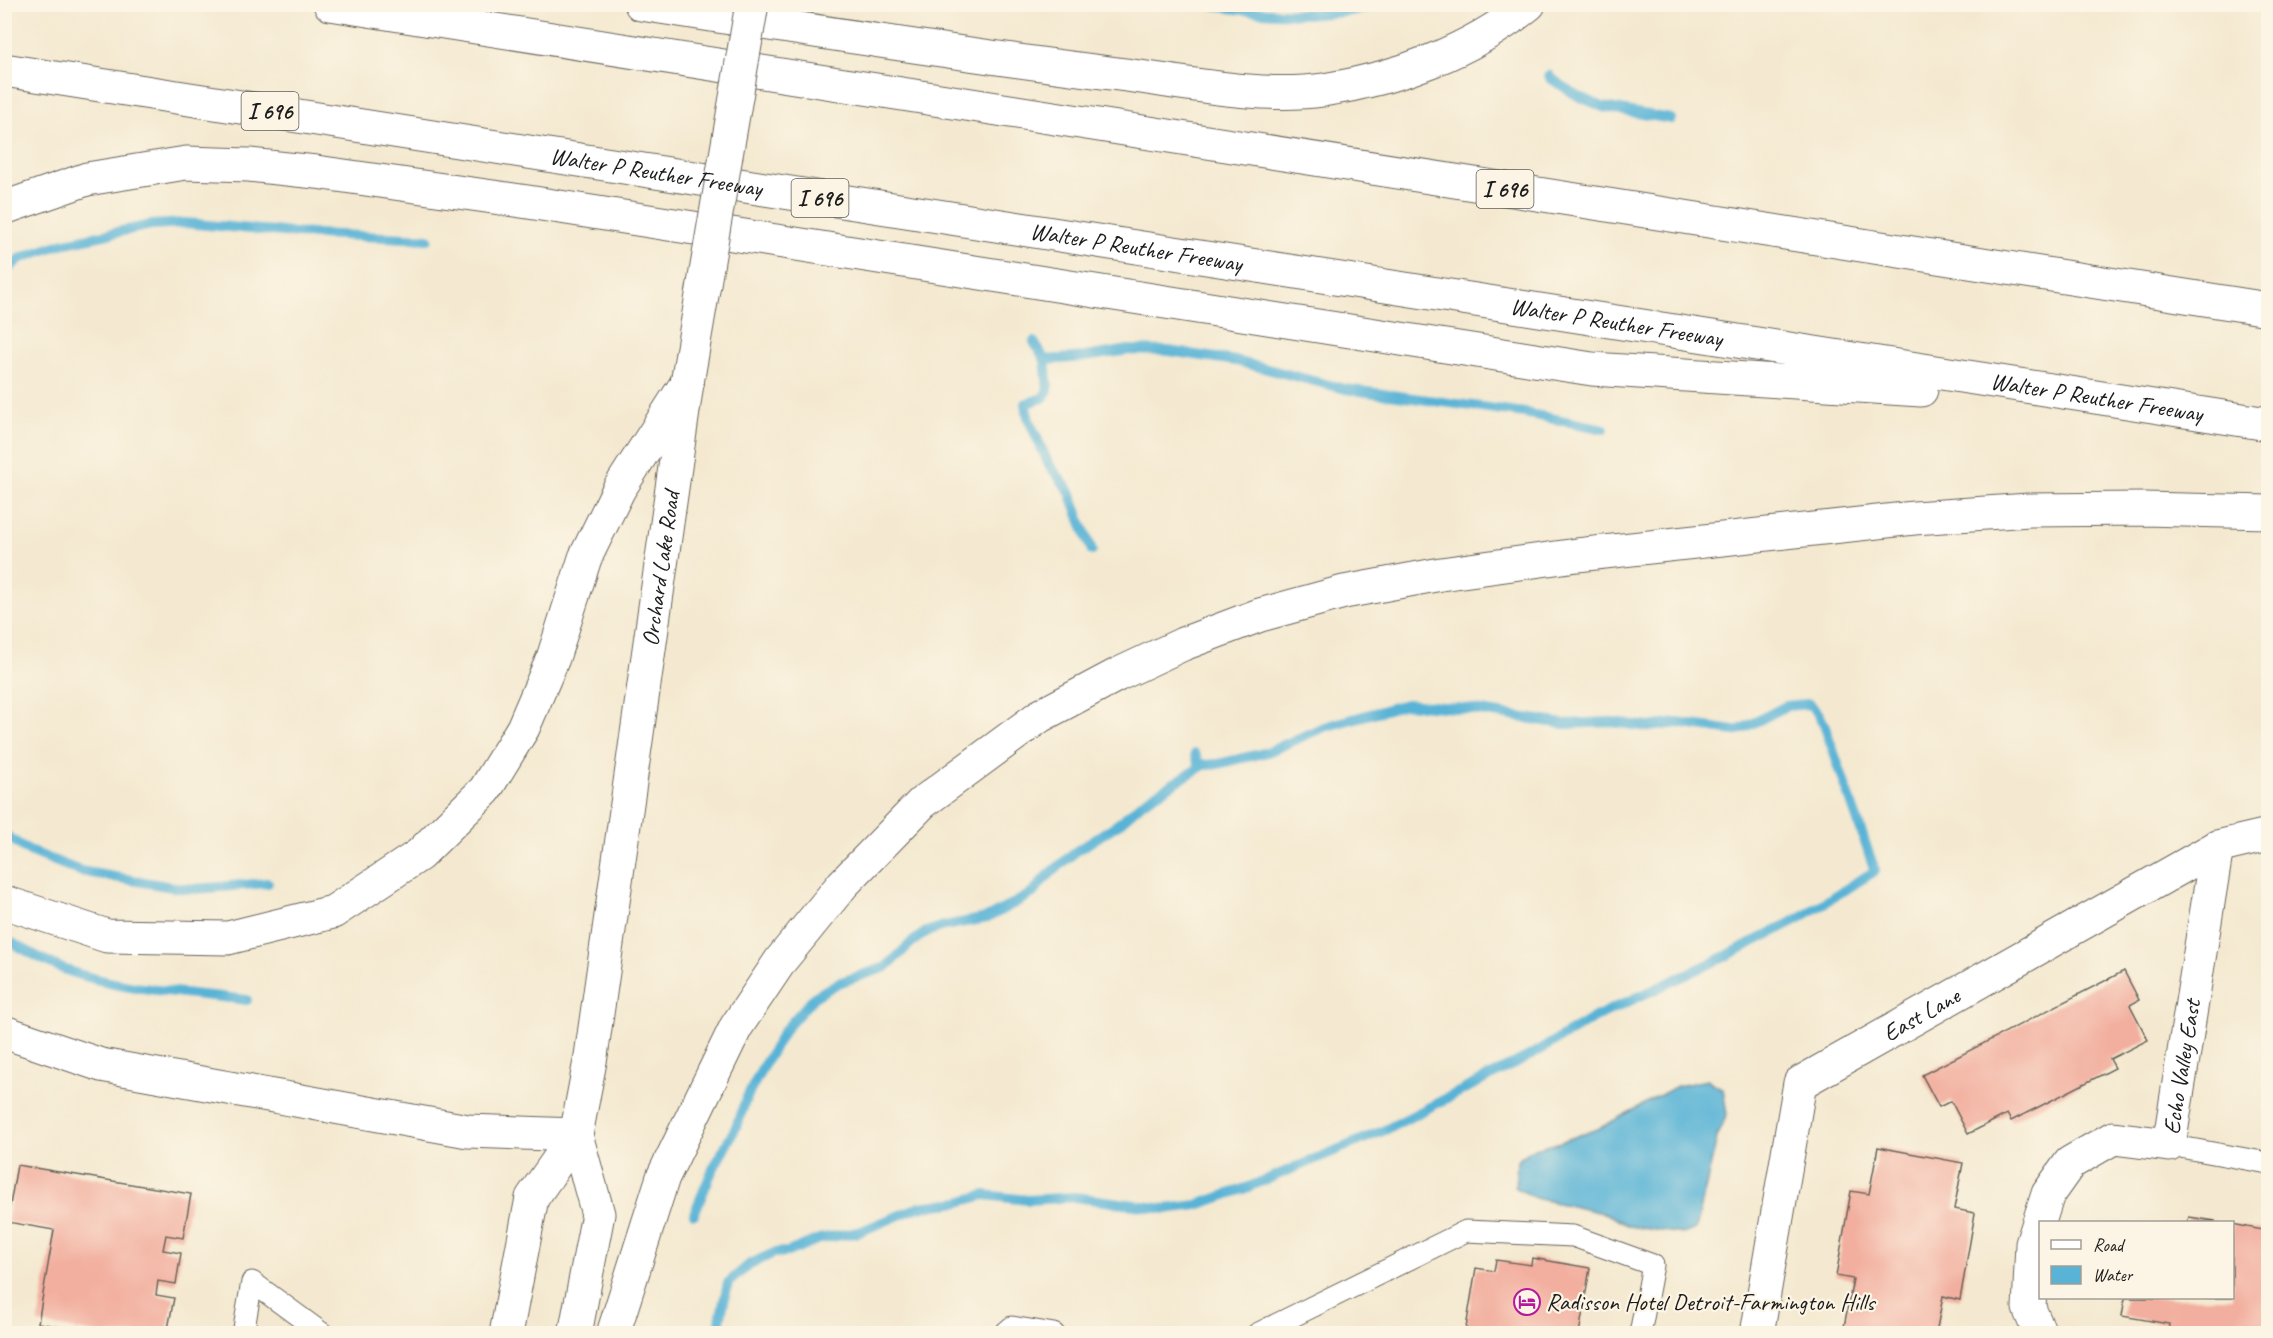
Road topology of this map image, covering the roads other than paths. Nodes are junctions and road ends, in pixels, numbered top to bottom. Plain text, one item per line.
1 (330, 4) edge
2 (641, 4) edge
3 (752, 4) edge
4 (1529, 4) edge
5 (4, 70) edge
6 (4, 208) edge
7 (2268, 309) edge
8 (687, 383) junction
9 (2131, 403) junction
10 (2268, 424) edge
11 (2268, 512) edge
12 (2268, 835) edge
13 (2217, 847) junction
14 (4, 902) edge
15 (4, 1032) edge
16 (576, 1135) junction
17 (2169, 1145) junction
18 (2268, 1163) edge
19 (2039, 1221) edge
20 (2039, 1222) edge
21 (243, 1334) edge
22 (323, 1334) edge
23 (506, 1334) edge
24 (574, 1334) edge
25 (613, 1334) edge
26 (1004, 1334) edge
27 (1054, 1334) edge
28 (1257, 1334) edge
29 (1640, 1334) edge
30 (1757, 1334) edge
31 (2040, 1334) edge

1 - 7 main road, I 696
2 - 4 main road
3 - 8 main road, Orchard Lake Road, bridge
5 - 9 main road, Walter P Reuther Freeway / I 696
6 - 9 main road
8 - 14 main road
8 - 16 main road, Orchard Lake Road
9 - 10 main road, Walter P Reuther Freeway / I 696
11 - 25 main road
12 - 13 main road, East Lane
13 - 17 main road, Echo Valley East
13 - 30 main road, East Lane
15 - 16 main road
16 - 23 main road, Orchard Lake Road
16 - 24 main road, Orchard Lake Road
17 - 18 lane
17 - 19 main road, Echo Valley East
20 - 31 main road, Echo Valley East
21 - 22 lane
26 - 27 lane
28 - 29 lane

